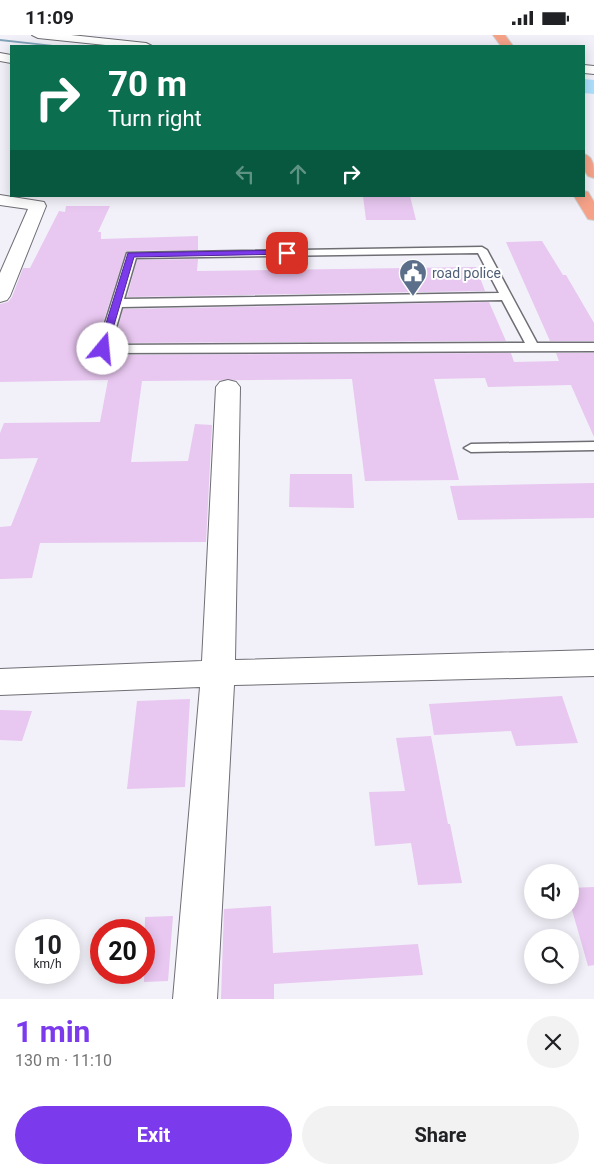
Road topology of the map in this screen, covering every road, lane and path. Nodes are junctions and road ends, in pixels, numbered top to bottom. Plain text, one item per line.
1 (38, 35) edge
2 (136, 45) edge
3 (585, 160) edge
4 (594, 173) edge
5 (583, 197) edge
6 (0, 200) edge
7 (594, 215) edge
8 (0, 296) edge
9 (506, 296) junction
10 (117, 303) junction
11 (533, 347) junction
12 (594, 347) edge
13 (228, 387) dead end
14 (594, 446) edge
15 (471, 448) dead end
16 (594, 663) edge
17 (218, 673) junction
18 (0, 682) edge
19 (194, 999) edge

1 - 2 street
3 - 4 highway
5 - 7 highway
6 - 8 street
9 - 10 lane
9 - 10 lane
9 - 11 lane
10 - 11 lane
11 - 12 lane
13 - 17 street
14 - 15 lane
16 - 17 street
17 - 18 street
17 - 19 street

